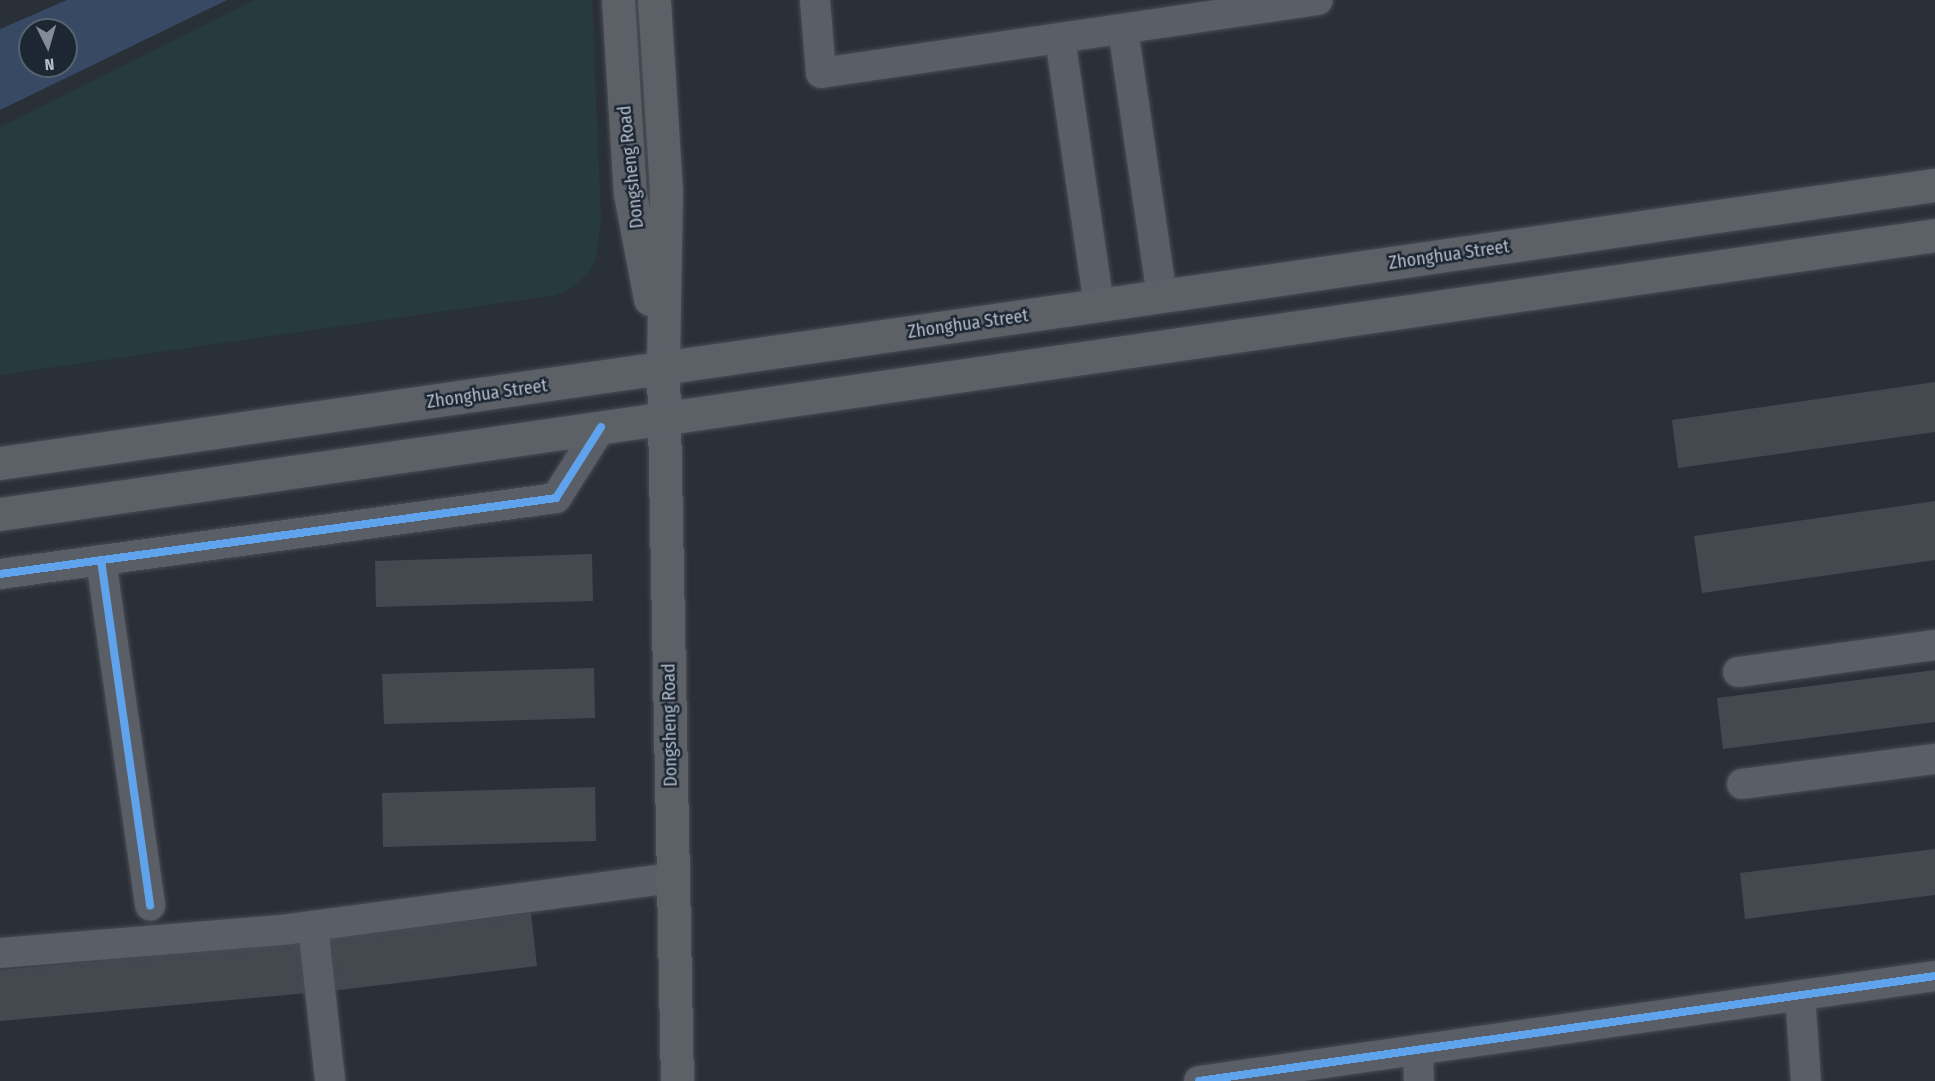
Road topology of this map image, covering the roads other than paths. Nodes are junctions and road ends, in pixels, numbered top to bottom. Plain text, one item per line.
1 (618, 0) edge
2 (654, 0) edge
3 (815, 0) edge
4 (1318, 0) edge
5 (1123, 29) junction
6 (1060, 38) junction
7 (1935, 185) edge
8 (1935, 235) edge
9 (1162, 296) junction
10 (1099, 305) junction
11 (663, 368) junction
12 (664, 418) junction
13 (601, 427) junction
14 (0, 463) edge
15 (0, 514) edge
16 (101, 560) junction
17 (0, 574) edge
18 (1935, 645) edge
19 (1738, 672) dead end
20 (1935, 759) edge
21 (1742, 784) dead end
22 (673, 878) junction
23 (150, 906) dead end
24 (313, 926) junction
25 (0, 953) edge
26 (1935, 976) edge
27 (1800, 996) junction
28 (1419, 1067) edge
29 (330, 1081) edge
30 (677, 1081) edge
31 (1199, 1081) edge
32 (1806, 1081) edge

1 - 11 main road, Dongsheng Road
2 - 11 main road, Dongsheng Road
3 - 6 street
4 - 5 street
5 - 6 street
5 - 9 street
6 - 10 street
7 - 9 main road, Zhonghua Street
8 - 12 main road
9 - 10 main road, Zhonghua Street
10 - 11 main road, Zhonghua Street
11 - 12 main road, Dongsheng Road
11 - 14 main road, Zhonghua Street
12 - 13 main road
12 - 22 main road, Dongsheng Road
13 - 15 main road
13 - 16 street
16 - 17 street
16 - 23 street
18 - 19 street
20 - 21 street
22 - 24 street
22 - 30 main road, Dongsheng Road
24 - 25 street
24 - 29 street
26 - 27 street
27 - 28 street
27 - 32 street
28 - 31 street

